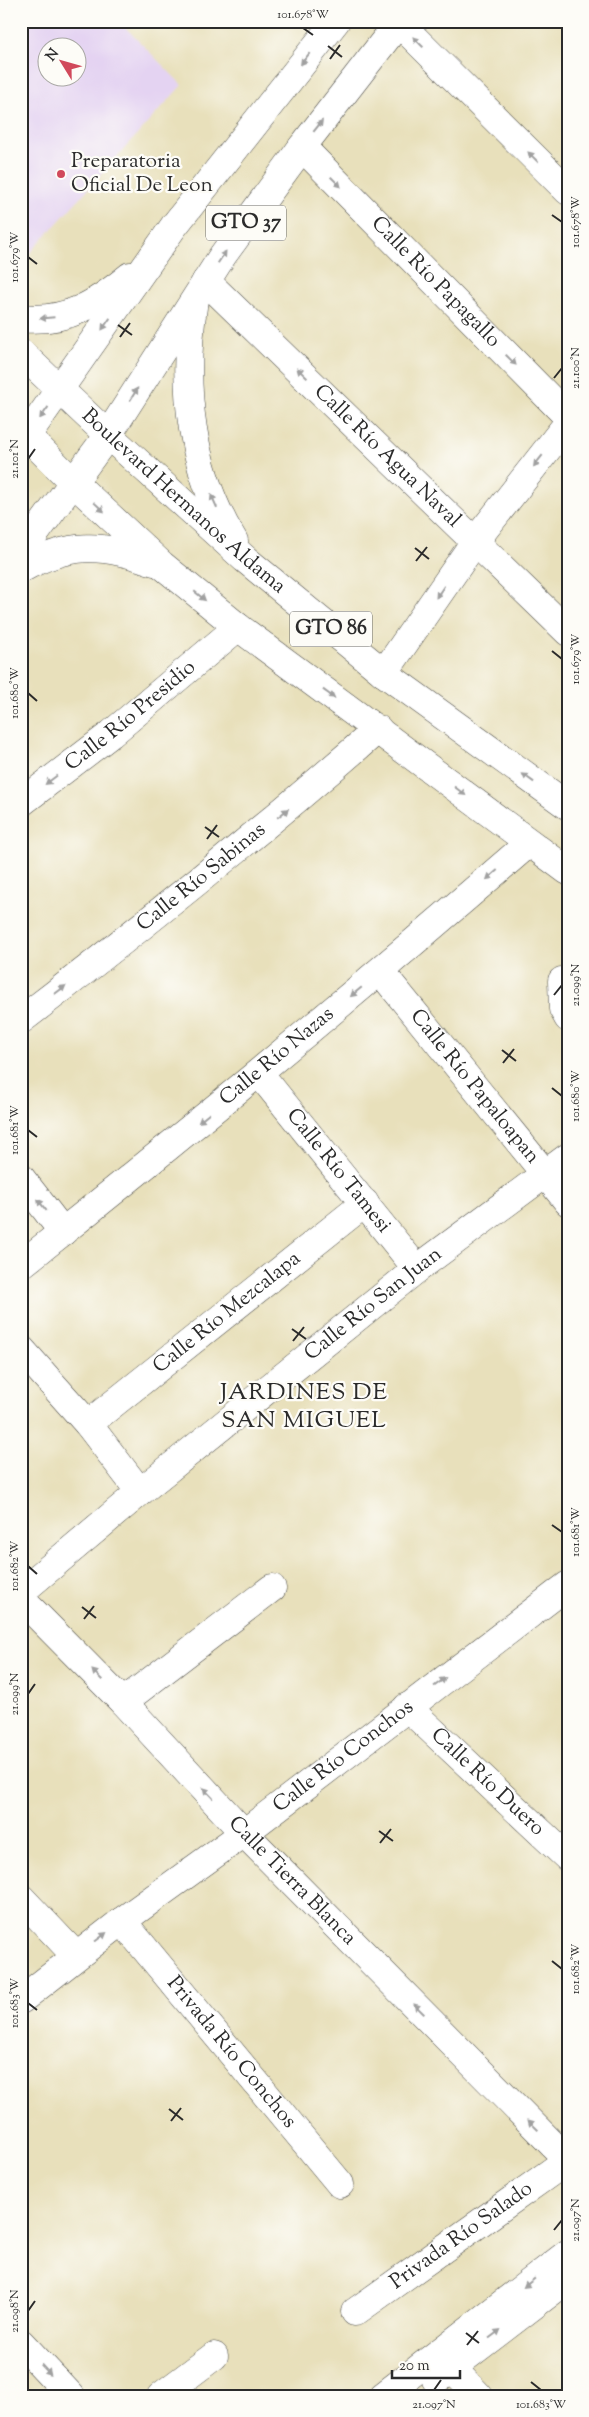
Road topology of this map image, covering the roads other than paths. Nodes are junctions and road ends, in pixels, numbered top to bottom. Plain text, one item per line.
1 (336, 21) edge
2 (399, 22) edge
3 (302, 147) junction
4 (568, 191) edge
5 (160, 247) junction
6 (200, 290) junction
7 (21, 318) edge
8 (21, 353) edge
9 (60, 390) junction
10 (568, 417) edge
11 (568, 423) edge
12 (108, 435) junction
13 (23, 437) edge
14 (74, 483) junction
15 (476, 540) junction
16 (21, 553) edge
17 (245, 559) junction
18 (162, 565) junction
19 (21, 569) edge
20 (238, 628) junction
21 (568, 632) edge
22 (384, 673) junction
23 (378, 729) junction
24 (21, 803) edge
25 (568, 806) edge
26 (529, 843) junction
27 (568, 871) edge
28 (381, 972) junction
29 (562, 980) dead end
30 (568, 1018) edge
31 (21, 1020) edge
32 (259, 1073) junction
33 (568, 1156) edge
34 (546, 1174) junction
35 (21, 1178) edge
36 (568, 1202) edge
37 (365, 1203) junction
38 (63, 1232) junction
39 (21, 1265) edge
40 (417, 1269) junction
41 (21, 1348) edge
42 (88, 1424) junction
43 (140, 1492) junction
44 (272, 1588) dead end
45 (21, 1592) edge
46 (565, 1593) edge
47 (21, 1599) edge
48 (123, 1702) junction
49 (407, 1707) junction
50 (244, 1833) junction
51 (568, 1858) edge
52 (21, 1898) edge
53 (122, 1921) junction
54 (76, 1956) junction
55 (21, 2000) edge
56 (568, 2160) edge
57 (340, 2184) dead end
58 (568, 2253) edge
59 (568, 2279) edge
60 (355, 2312) dead end
61 (21, 2343) edge
62 (214, 2356) dead end
63 (451, 2368) junction
64 (71, 2396) edge
65 (161, 2396) edge
66 (384, 2396) edge
67 (415, 2396) edge
68 (479, 2396) edge

1 -> 5 street, GTO 37
3 -> 2 street, GTO 37
4 -> 2 street
6 -> 3 street, GTO 37
3 -> 10 street, Calle Río Papagallo
5 -> 7 street
5 -> 9 street, GTO 37
12 -> 6 street, GTO 37
15 -> 6 street, Calle Río Agua Naval
17 -> 6 street
8 - 9 street, Boulevard Hermanos Aldama
9 - 12 street, Boulevard Hermanos Aldama / GTO 86
9 -> 13 street, GTO 37
11 -> 15 street
12 - 14 street, GTO 37
12 - 17 street, Boulevard Hermanos Aldama / GTO 86
13 - 14 street, GTO 86
14 - 16 street, GTO 37
14 -> 18 street, GTO 86
15 - 21 street, Calle Río Agua Naval
15 -> 22 street
17 - 22 street, Boulevard Hermanos Aldama / GTO 86
18 - 19 street
18 -> 20 street, GTO 86
20 -> 23 street, GTO 86
20 -> 24 street, Calle Río Presidio
25 -> 22 street, Boulevard Hermanos Aldama / GTO 86
23 -> 26 street, GTO 86
31 -> 23 street, Calle Río Sabinas
26 - 27 street, GTO 86
26 -> 28 street, Calle Río Nazas
28 -> 32 street, Calle Río Nazas
28 - 34 street, Calle Río Papaloapan
29 - 30 street
32 - 37 street, Calle Río Tamesi
32 -> 38 street, Calle Río Nazas
33 - 34 street, Calle Río San Juan
34 - 36 street, Calle Río Papaloapan
34 - 40 street, Calle Río San Juan
38 -> 35 street
37 - 40 street, Calle Río Tamesi
37 - 42 street, Calle Río Mezcalapa
38 - 39 street, Calle Río Nazas
40 - 43 street, Calle Río San Juan
41 - 42 street
42 - 43 street
43 - 45 street, Calle Río San Juan
44 - 48 street
49 -> 46 street, Calle Río Conchos
48 -> 47 street, Calle Tierra Blanca
50 -> 48 street, Calle Tierra Blanca
49 - 50 street, Calle Río Conchos
49 - 51 street, Calle Río Duero
50 - 53 street, Calle Río Conchos
56 -> 50 street, Calle Tierra Blanca
52 - 54 street
54 -> 53 street, Calle Río Conchos
53 - 57 street, Privada Río Conchos
54 - 55 street, Calle Río Conchos
56 - 60 street, Privada Río Salado
58 -> 66 street
63 -> 59 street
61 -> 64 street
62 - 65 street
63 - 67 street
63 - 68 street

